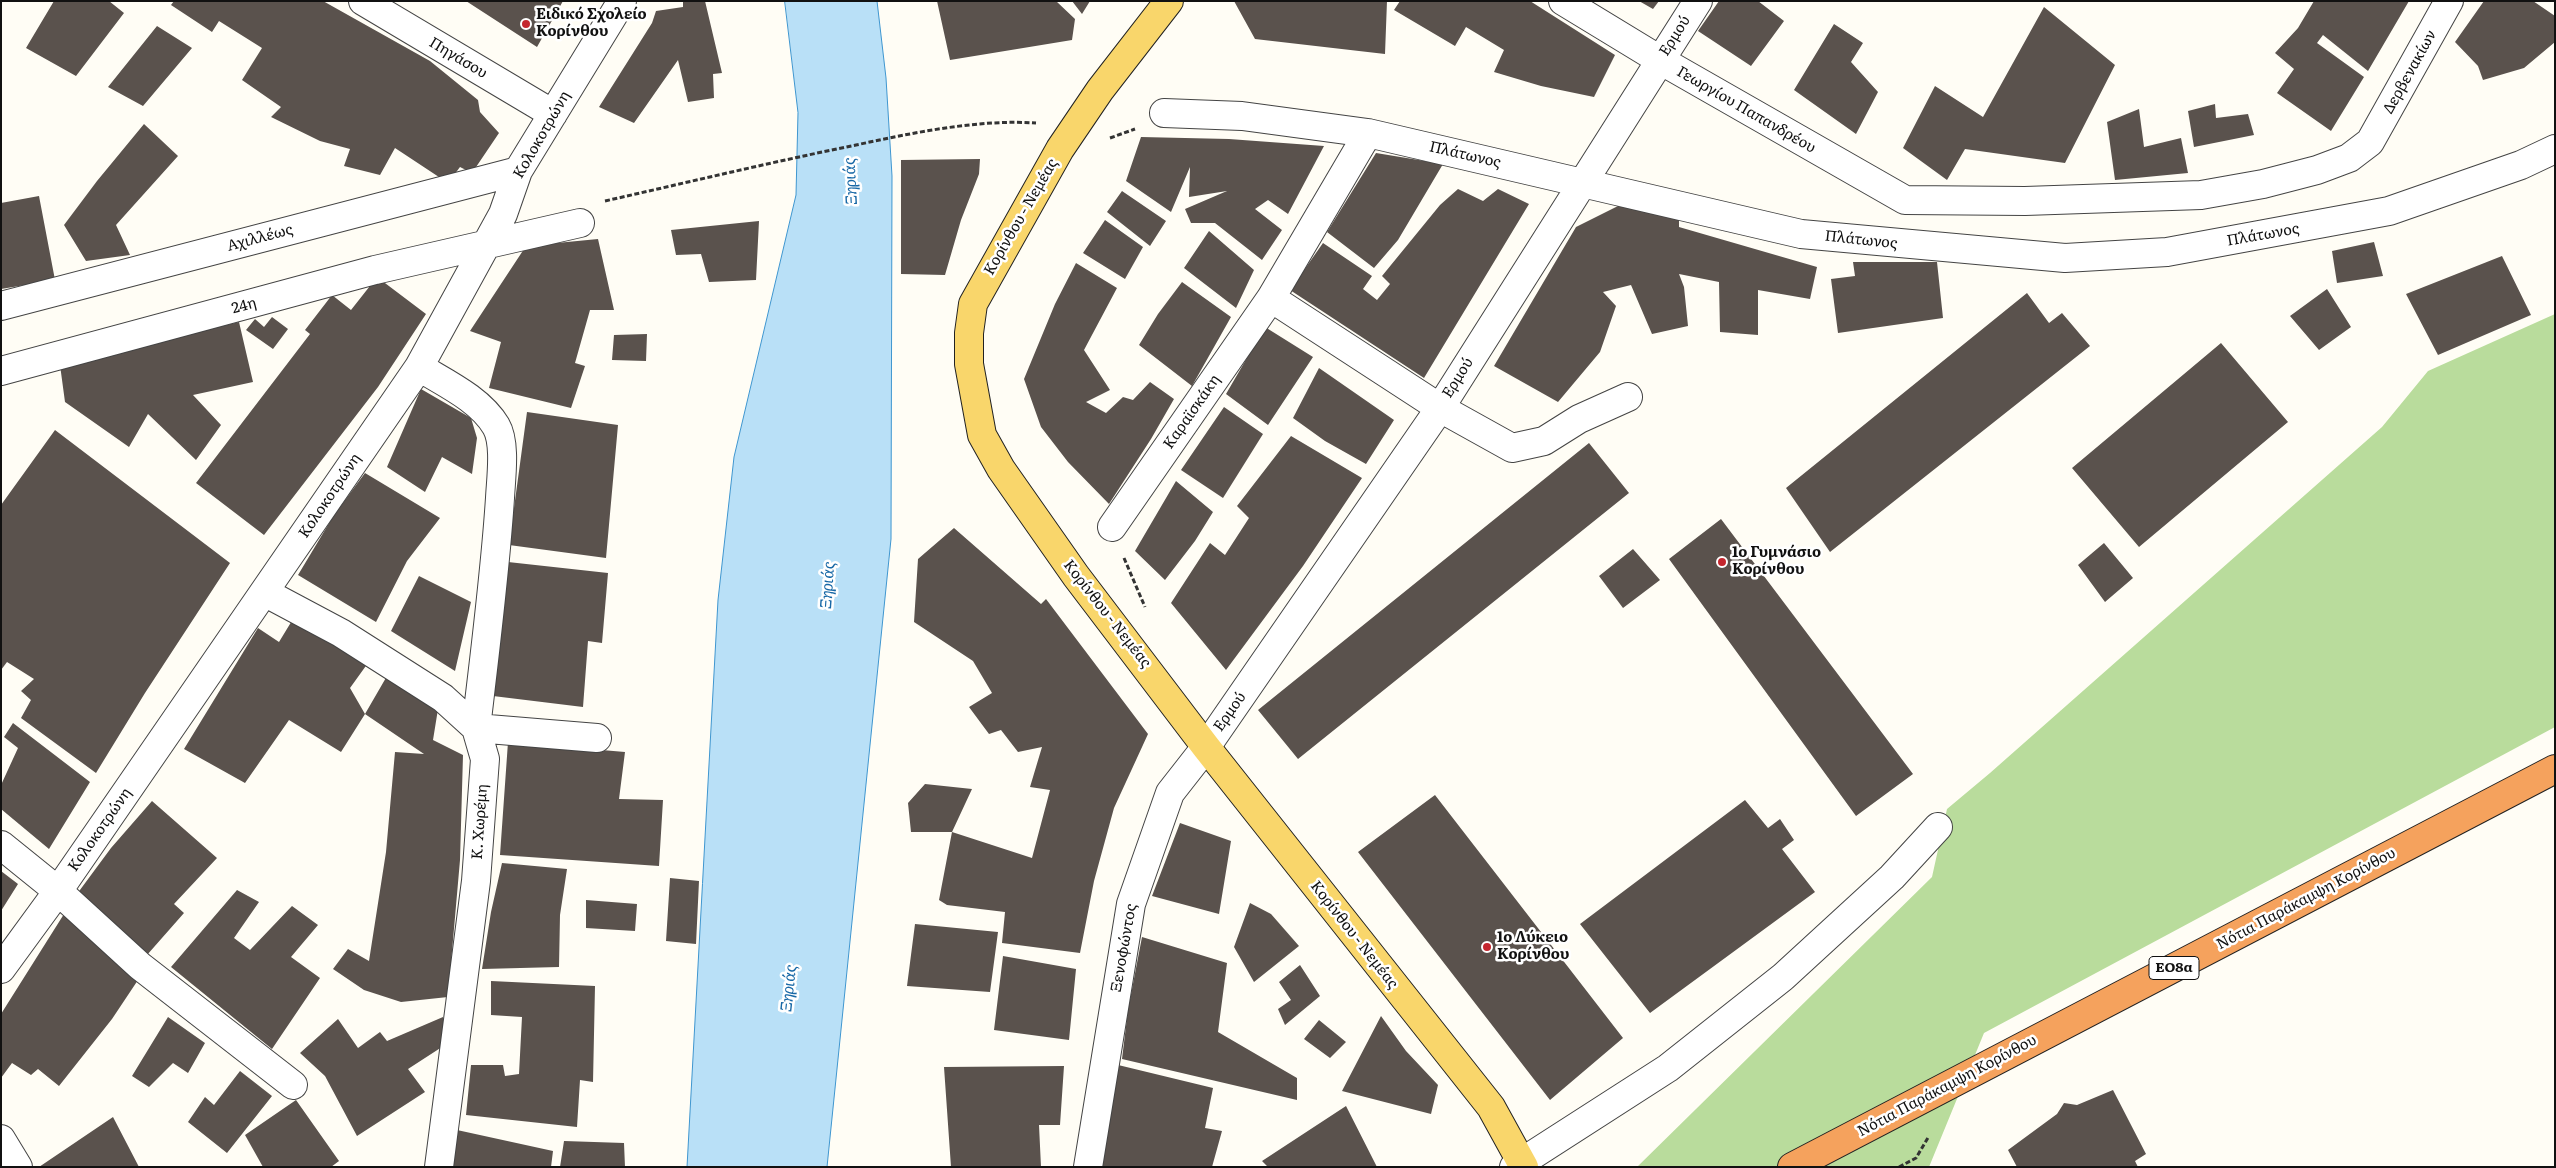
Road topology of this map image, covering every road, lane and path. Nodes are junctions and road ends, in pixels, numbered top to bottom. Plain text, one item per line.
1 (363, 1) edge
2 (622, 1) edge
3 (1563, 1) edge
4 (1698, 1) edge
5 (2449, 1) edge
6 (1162, 6) edge
7 (1660, 60) junction
8 (553, 114) junction
9 (1164, 114) dead end
10 (1075, 126) junction
11 (1368, 133) junction
12 (2555, 150) edge
13 (518, 171) junction
14 (1582, 182) junction
15 (1905, 200) joint
16 (604, 202) dead end
17 (580, 223) dead end
18 (487, 245) junction
19 (1271, 298) junction
20 (1, 306) edge
21 (419, 367) junction
22 (1, 371) edge
23 (1628, 397) dead end
24 (1440, 408) junction
25 (1112, 527) dead end
26 (264, 592) junction
27 (476, 728) junction
28 (597, 738) dead end
29 (1206, 746) junction
30 (2555, 769) edge
31 (1938, 828) dead end
32 (1, 845) edge
33 (58, 891) junction
34 (1, 969) edge
35 (293, 1085) dead end
36 (1, 1139) edge
37 (1520, 1165) edge
38 (18, 1167) edge
39 (439, 1167) edge
40 (1088, 1167) edge
41 (1792, 1167) edge

1 - 8 street, Πηγάσου
2 - 8 street, Κολοκοτρώνη
3 - 7 street, Γεωργίου Παπανδρέου
4 - 7 street, Ερμού
5 - 15 street, Δερβενακίων
6 - 10 main road, Κορίνθου - Νεμέας
7 - 14 street, Ερμού
7 - 15 street, Γεωργίου Παπανδρέου
8 - 13 street, Κολοκοτρώνη
9 - 11 street, Πλάτωνος
10 - 16 path
10 - 29 main road, Κορίνθου - Νεμέας
11 - 14 street, Πλάτωνος
11 - 19 street, Καραϊσκάκη
12 - 14 street, Πλάτωνος
13 - 18 street, Κολοκοτρώνη
13 - 20 street, Αχιλλέως
14 - 24 street, Ερμού
17 - 18 street, 24η
18 - 21 street, Κολοκοτρώνη
18 - 22 street, 24η
19 - 24 street
19 - 25 street, Καραϊσκάκη
21 - 26 street, Κολοκοτρώνη
21 - 27 street
23 - 24 street
24 - 29 street, Ερμού
26 - 27 street
26 - 33 street, Κολοκοτρώνη
27 - 28 street
27 - 39 street, Κ. Χωρέμη
29 - 37 main road, Κορίνθου - Νεμέας
29 - 40 street, Ξενοφώντος
30 - 41 highway, Νότια Παράκαμψη Κορίνθου / ΕΟ8α
31 - 37 street
32 - 33 street
33 - 34 street, Κολοκοτρώνη
33 - 35 street
36 - 38 street

